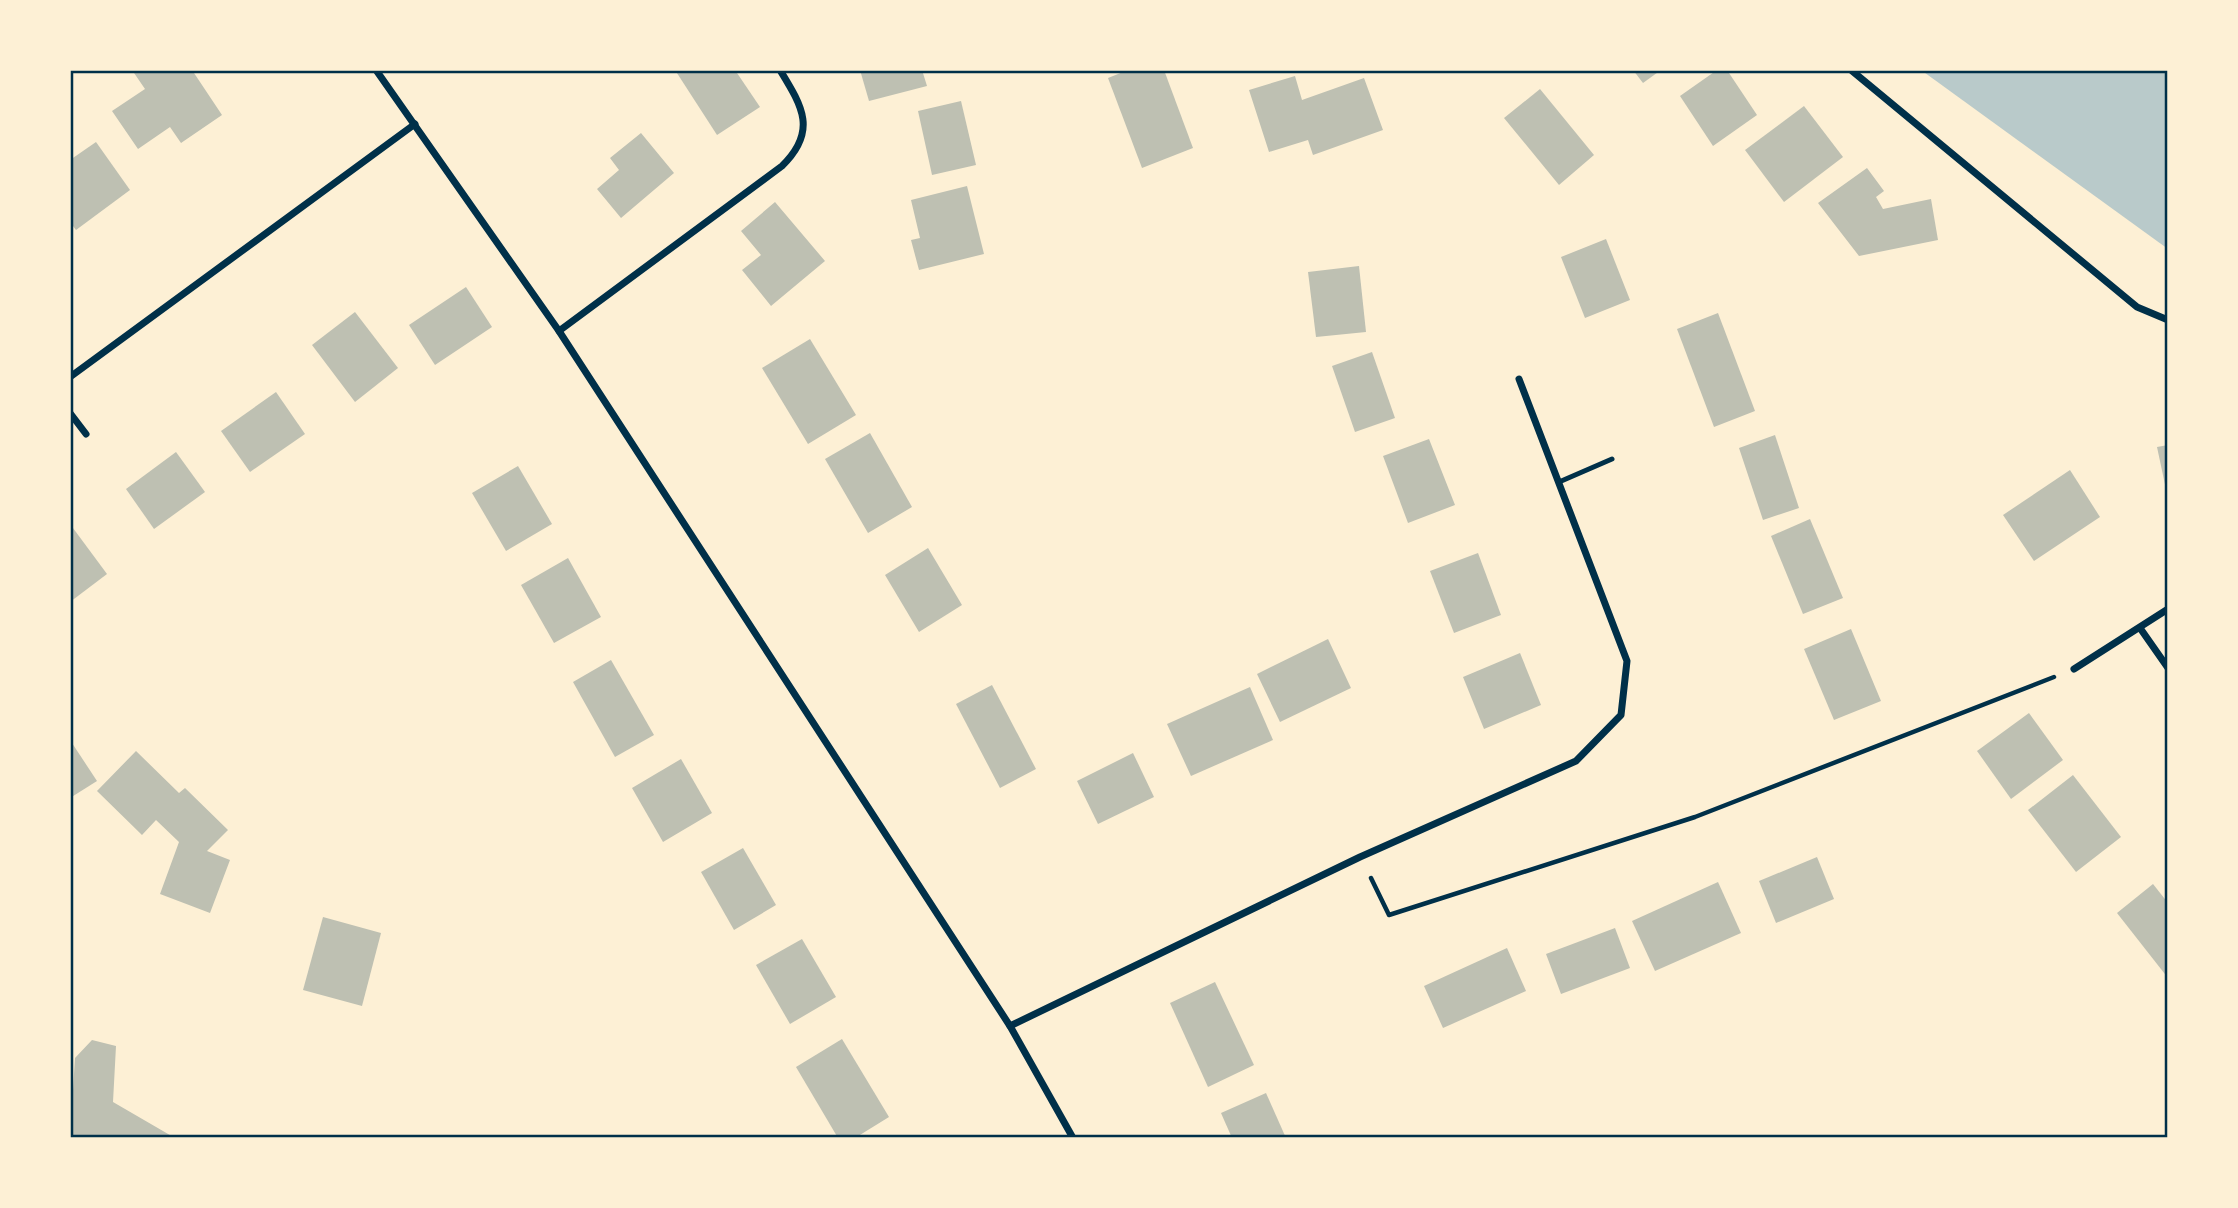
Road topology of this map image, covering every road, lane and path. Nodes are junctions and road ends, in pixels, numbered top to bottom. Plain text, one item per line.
1 (376, 70) edge
2 (780, 70) edge
3 (1851, 70) edge
4 (415, 124) junction
5 (2168, 320) edge
6 (559, 331) junction
7 (70, 377) edge
8 (1519, 379) dead end
9 (70, 413) edge
10 (86, 434) dead end
11 (1612, 459) dead end
12 (1559, 482) junction
13 (2168, 610) edge
14 (2140, 628) junction
15 (2168, 668) edge
16 (2074, 669) joint
17 (1360, 857) junction
18 (1010, 1027) junction
19 (1073, 1138) edge

1 - 4 street
2 - 6 street
3 - 5 street
4 - 6 street
4 - 7 street
6 - 18 street
8 - 12 street
9 - 10 street
11 - 12 lane
12 - 17 street
13 - 14 street
14 - 15 street
14 - 16 street
16 - 17 path
17 - 18 street
18 - 19 street

